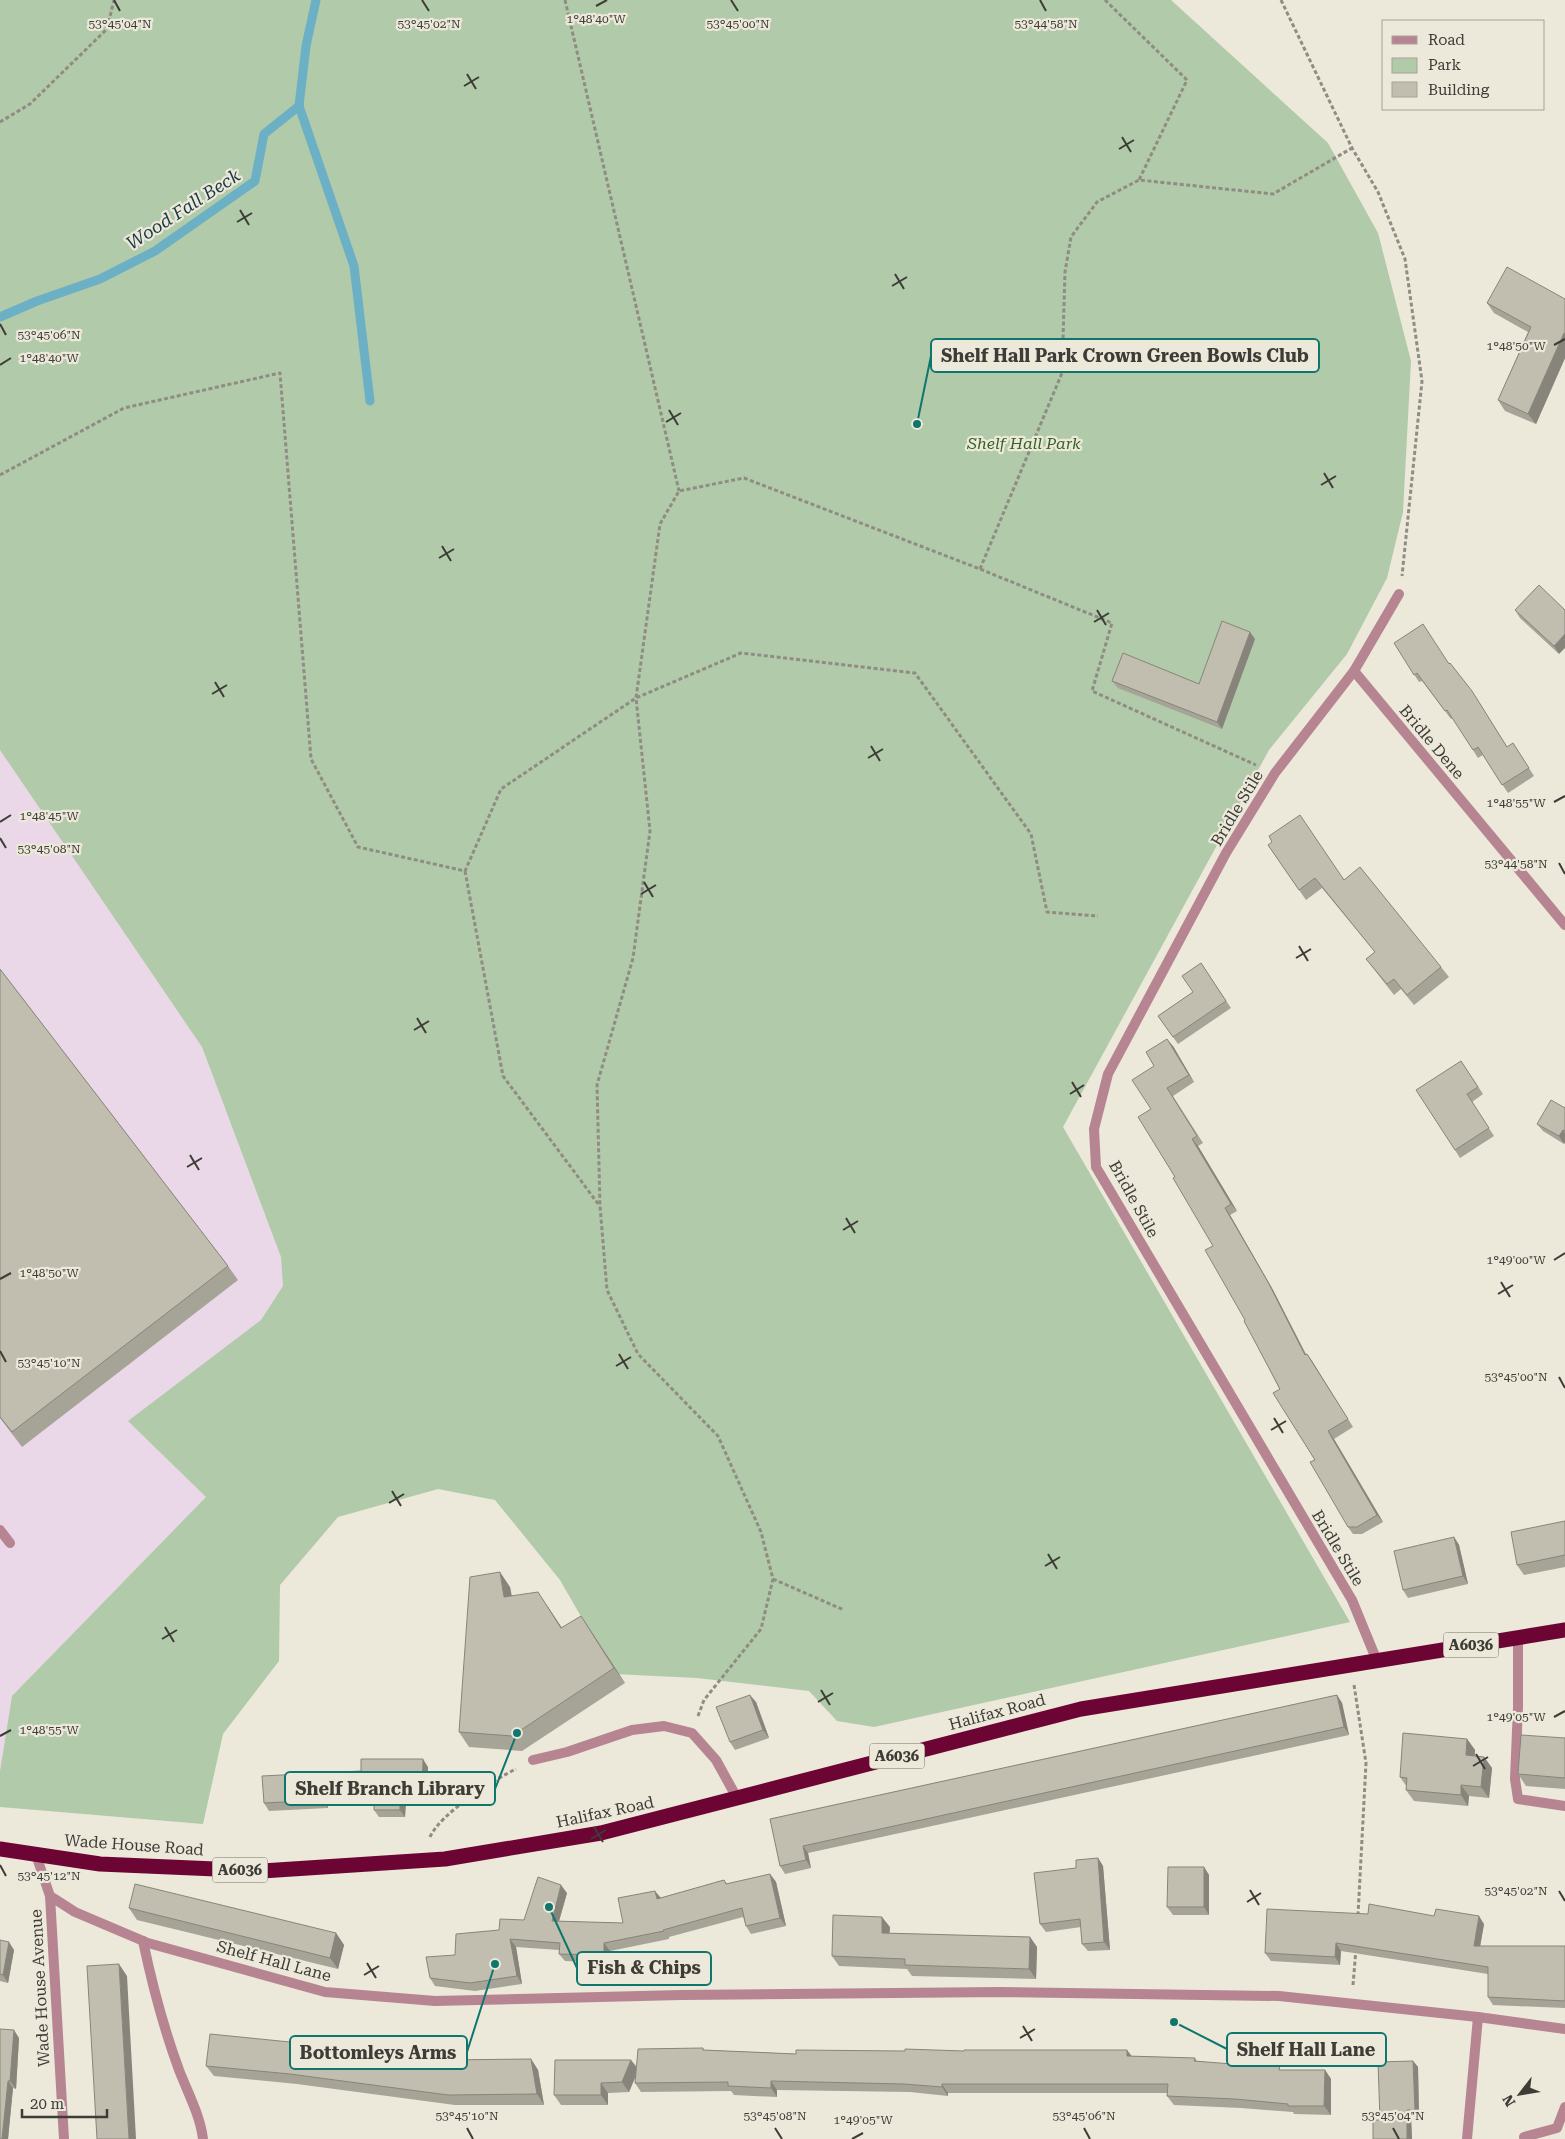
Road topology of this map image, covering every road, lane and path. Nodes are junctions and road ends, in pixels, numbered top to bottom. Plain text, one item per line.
1 (114, 0) edge
2 (565, 0) edge
3 (1105, 0) edge
4 (1281, 0) edge
5 (0, 122) edge
6 (1352, 148) junction
7 (1139, 180) junction
8 (0, 475) edge
9 (679, 491) junction
10 (980, 568) junction
11 (1399, 594) joint
12 (1354, 671) junction
13 (636, 698) junction
14 (1275, 773) junction
15 (465, 871) junction
16 (1098, 916) dead end
17 (1565, 924) edge
18 (600, 1206) junction
19 (0, 1530) edge
20 (10, 1543) dead end
21 (773, 1579) junction
22 (844, 1610) dead end
23 (1565, 1630) edge
24 (1518, 1638) junction
25 (1377, 1661) junction
26 (1351, 1665) junction
27 (692, 1733) junction
28 (533, 1760) joint
29 (737, 1798) junction
30 (1565, 1806) edge
31 (0, 1849) edge
32 (36, 1855) junction
33 (445, 1859) joint
34 (419, 1860) junction
35 (50, 1896) junction
36 (1358, 1918) edge
37 (143, 1941) junction
38 (1356, 1947) edge
39 (1352, 2004) junction
40 (1478, 2017) junction
41 (1565, 2029) edge
42 (1565, 2107) edge
43 (1561, 2129) edge
44 (1524, 2137) dead end
45 (64, 2139) edge
46 (203, 2139) edge
47 (1467, 2139) edge

1 - 5 path
2 - 9 path
3 - 7 path
4 - 6 path
6 - 7 path
6 - 11 path
7 - 10 path
8 - 15 path
9 - 10 path
9 - 13 path
10 - 14 path
11 - 12 street, Bridle Stile
12 - 14 street, Bridle Stile
12 - 17 street, Bridle Dene
13 - 15 path
13 - 16 path
13 - 18 path
14 - 25 street, Bridle Stile
15 - 18 path
18 - 21 path
19 - 20 street
21 - 22 path
21 - 27 path
23 - 24 highway, Halifax Road / A6036
24 - 25 highway, Halifax Road / A6036
24 - 30 street
25 - 26 highway, Halifax Road / A6036
26 - 29 highway, Halifax Road / A6036
26 - 36 path
27 - 28 street
27 - 29 street
28 - 34 path
29 - 33 highway, Halifax Road / A6036
31 - 32 highway, Wade House Road / A6036
32 - 34 highway, Wade House Road / A6036
32 - 35 street
33 - 34 highway, Wade House Road / A6036
35 - 37 street, Shelf Hall Lane
35 - 45 street, Wade House Avenue
37 - 39 street, Shelf Hall Lane
37 - 46 street
38 - 39 path
39 - 40 street, Shelf Hall Lane
40 - 41 street, Shelf Hall Lane
40 - 47 street
42 - 43 street
43 - 44 street

